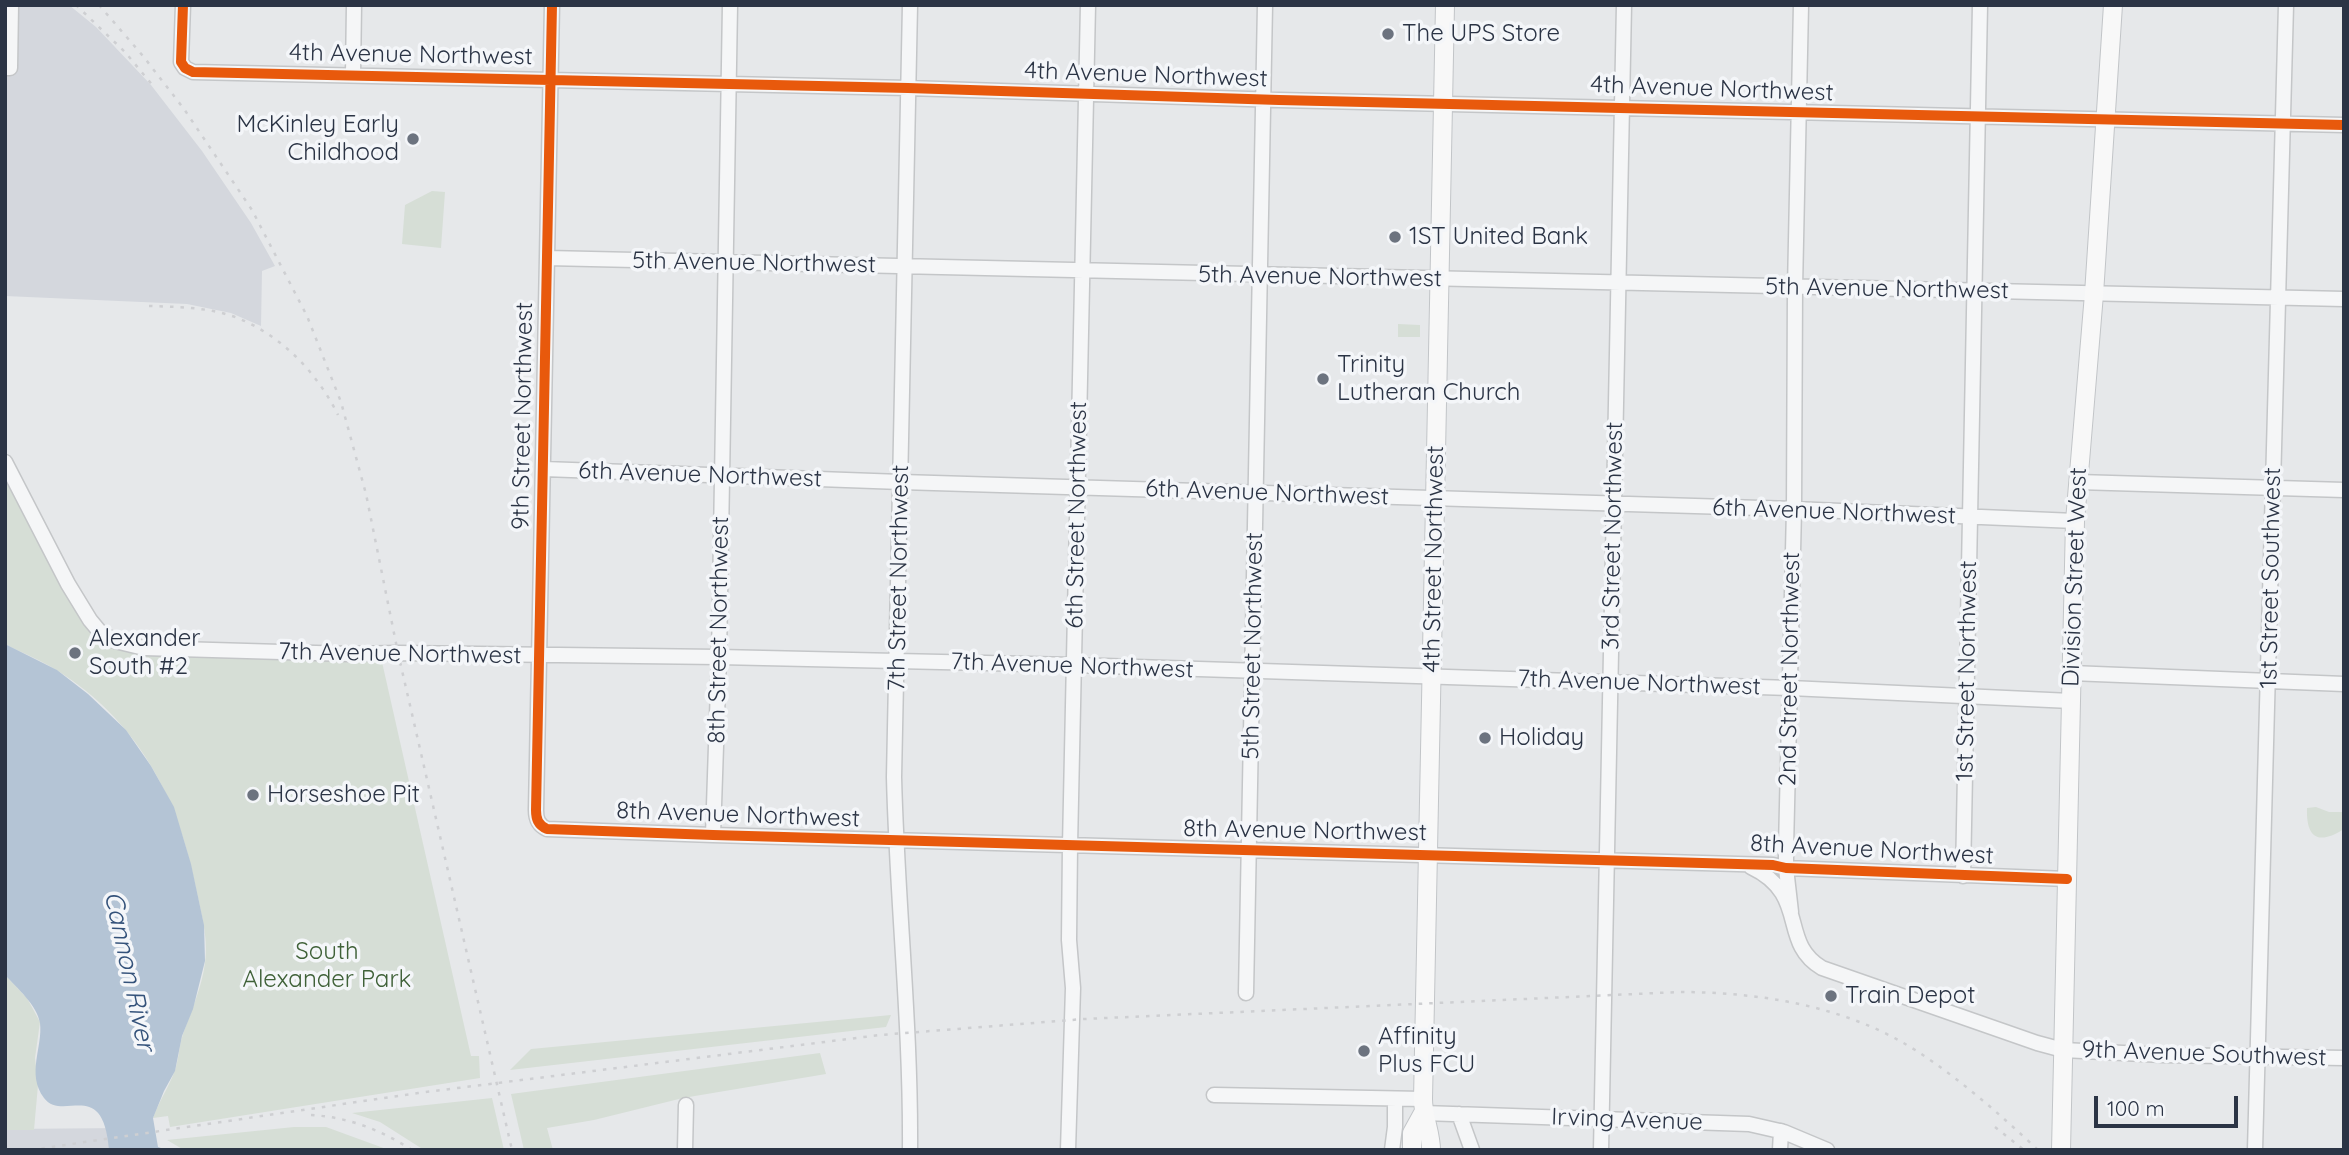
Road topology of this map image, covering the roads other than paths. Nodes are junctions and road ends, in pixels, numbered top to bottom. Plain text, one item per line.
1 (11, 5) edge
2 (183, 5) edge
3 (354, 5) edge
4 (552, 5) edge
5 (730, 5) edge
6 (909, 5) edge
7 (1088, 5) edge
8 (1265, 5) edge
9 (1445, 5) edge
10 (1624, 5) edge
11 (1801, 5) edge
12 (1980, 5) edge
13 (2113, 5) edge
14 (2286, 5) edge
15 (8, 68) edge
16 (353, 74) junction
17 (550, 79) junction
18 (729, 84) junction
19 (908, 88) junction
20 (1086, 94) junction
21 (1263, 100) junction
22 (1444, 103) junction
23 (1622, 107) junction
24 (1800, 113) junction
25 (1979, 117) junction
26 (2106, 121) junction
27 (2283, 124) junction
28 (2344, 125) edge
29 (547, 258) junction
30 (726, 264) junction
31 (905, 266) junction
32 (1083, 272) junction
33 (1261, 275) junction
34 (1441, 280) junction
35 (1618, 284) junction
36 (1795, 288) junction
37 (1975, 291) junction
38 (2094, 294) junction
39 (2277, 298) junction
40 (2344, 299) edge
41 (5, 462) edge
42 (544, 469) junction
43 (722, 476) junction
44 (901, 482) junction
45 (2078, 482) junction
46 (1078, 488) junction
47 (2273, 489) junction
48 (2344, 490) edge
49 (1256, 493) junction
50 (1436, 499) junction
51 (1614, 504) junction
52 (1794, 509) junction
53 (1969, 518) junction
54 (2075, 521) junction
55 (539, 656) junction
56 (719, 657) junction
57 (897, 661) junction
58 (1074, 665) junction
59 (1253, 672) junction
60 (2071, 673) junction
61 (1432, 677) junction
62 (1610, 682) junction
63 (2268, 682) junction
64 (2344, 684) edge
65 (1790, 688) junction
66 (1967, 697) junction
67 (2071, 701) junction
68 (541, 827) joint
69 (713, 835) junction
70 (895, 841) junction
71 (1070, 846) junction
72 (1250, 850) junction
73 (1429, 855) junction
74 (1606, 860) junction
75 (1747, 864) junction
76 (1786, 868) junction
77 (1963, 876) junction
78 (2067, 879) junction
79 (1791, 912) junction
80 (1247, 993) dead end
81 (2063, 1050) junction
82 (2258, 1055) junction
83 (2344, 1058) edge
84 (1214, 1095) dead end
85 (1395, 1099) junction
86 (687, 1105) dead end
87 (1423, 1106) junction
88 (1460, 1114) junction
89 (1602, 1119) junction
90 (1781, 1131) junction
91 (685, 1150) edge
92 (910, 1150) edge
93 (1068, 1150) edge
94 (1392, 1150) edge
95 (1412, 1150) edge
96 (1430, 1150) edge
97 (1472, 1150) edge
98 (1601, 1150) edge
99 (1780, 1150) edge
100 (1827, 1150) edge
101 (2061, 1150) edge
102 (2255, 1150) edge

1 - 15 street
2 - 16 street, 4th Avenue Northwest
3 - 16 street
4 - 17 street, 9th Street Northwest
5 - 18 street, 8th Street Northwest
6 - 19 street, 7th Street Northwest
7 - 20 street, 6th Street Northwest
8 - 21 street, 5th Street Northwest
9 - 22 main road, 4th Street Northwest
10 - 23 street, 3rd Street Northwest
11 - 24 street, 2nd Street Northwest
12 - 25 street, 1st Street Northwest
13 - 26 main road, Division Street West
14 - 27 street, 1st Street Southwest
16 - 17 street, 4th Avenue Northwest
17 - 18 street, 4th Avenue Northwest
17 - 29 street, 9th Street Northwest
18 - 19 street, 4th Avenue Northwest
18 - 30 street, 8th Street Northwest
19 - 20 street, 4th Avenue Northwest
19 - 31 street, 7th Street Northwest
20 - 21 street, 4th Avenue Northwest
20 - 32 street, 6th Street Northwest
21 - 22 street, 4th Avenue Northwest
21 - 33 street, 5th Street Northwest
22 - 23 street, 4th Avenue Northwest
22 - 34 main road, 4th Street Northwest
23 - 24 street, 4th Avenue Northwest
23 - 35 street, 3rd Street Northwest
24 - 25 street, 4th Avenue Northwest
24 - 36 street, 2nd Street Northwest
25 - 26 street, 4th Avenue Northwest
25 - 37 street, 1st Street Northwest
26 - 27 street, 4th Avenue Northwest
26 - 38 main road, Division Street West
27 - 28 street, 4th Avenue Northwest
27 - 39 street, 1st Street Southwest
29 - 30 street, 5th Avenue Northwest
29 - 42 street, 9th Street Northwest
30 - 31 street, 5th Avenue Northwest
30 - 43 street, 8th Street Northwest
31 - 32 street, 5th Avenue Northwest
31 - 44 street, 7th Street Northwest
32 - 33 street, 5th Avenue Northwest
32 - 46 street, 6th Street Northwest
33 - 34 street, 5th Avenue Northwest
33 - 49 street, 5th Street Northwest
34 - 35 street, 5th Avenue Northwest
34 - 50 main road, 4th Street Northwest
35 - 36 street, 5th Avenue Northwest
35 - 51 street, 3rd Street Northwest
36 - 37 street, 5th Avenue Northwest
36 - 52 street, 2nd Street Northwest
37 - 38 street, 5th Avenue Northwest
37 - 53 street, 1st Street Northwest
38 - 39 street, 5th Avenue Northwest
38 - 45 main road, Division Street West
39 - 40 street, 5th Avenue Northwest
39 - 47 street, 1st Street Southwest
41 - 55 street, 7th Avenue Northwest
42 - 43 street, 6th Avenue Northwest
42 - 55 street, 9th Street Northwest
43 - 44 street, 6th Avenue Northwest
43 - 56 street, 8th Street Northwest
44 - 46 street, 6th Avenue Northwest
44 - 57 street, 7th Street Northwest
45 - 47 street
45 - 54 main road, Division Street West
46 - 49 street, 6th Avenue Northwest
46 - 58 street, 6th Street Northwest
47 - 48 street
47 - 63 street, 1st Street Southwest
49 - 50 street, 6th Avenue Northwest
49 - 59 street, 5th Street Northwest
50 - 51 street, 6th Avenue Northwest
50 - 61 main road, 4th Street Northwest
51 - 52 street, 6th Avenue Northwest
51 - 62 street, 3rd Street Northwest
52 - 53 street, 6th Avenue Northwest
52 - 65 street, 2nd Street Northwest
53 - 54 street, 6th Avenue Northwest
53 - 66 street, 1st Street Northwest
54 - 60 main road, Division Street West
55 - 56 street, 7th Avenue Northwest
55 - 68 street, 9th Street Northwest
56 - 57 street, 7th Avenue Northwest
56 - 69 street, 8th Street Northwest
57 - 58 street, 7th Avenue Northwest
57 - 70 street, 7th Street Northwest
58 - 59 street, 7th Avenue Northwest
58 - 71 street, 6th Street Northwest
59 - 61 street, 7th Avenue Northwest
59 - 72 street, 5th Street Northwest
60 - 63 street
60 - 67 main road, Division Street West
61 - 62 street, 7th Avenue Northwest
61 - 73 main road, 4th Street Northwest
62 - 65 street, 7th Avenue Northwest
62 - 74 street, 3rd Street Northwest
63 - 64 street
63 - 82 street, 1st Street Southwest
65 - 66 street, 7th Avenue Northwest
65 - 76 street, 2nd Street Northwest
66 - 67 street, 7th Avenue Northwest
66 - 77 street, 1st Street Northwest
67 - 78 main road, Division Street West
68 - 69 street, 8th Avenue Northwest
69 - 70 street, 8th Avenue Northwest
70 - 71 street, 8th Avenue Northwest
70 - 92 street, 7th Street Northwest
71 - 72 street, 8th Avenue Northwest
71 - 93 street, 6th Street Northwest
72 - 73 street, 8th Avenue Northwest
72 - 80 street, 5th Street Northwest
73 - 74 street, 8th Avenue Northwest
73 - 87 main road, 4th Street Northwest
74 - 75 street, 8th Avenue Northwest
74 - 89 street, 3rd Street Northwest
75 - 76 street, 8th Avenue Northwest
75 - 79 street
76 - 77 street, 8th Avenue Northwest
76 - 79 street, 2nd Street Northwest
77 - 78 street, 8th Avenue Northwest
78 - 81 main road, Division Street West
79 - 81 street, 9th Avenue Southwest
81 - 82 street, 9th Avenue Southwest
81 - 101 main road, Division Street West
82 - 83 street, 9th Avenue Southwest
82 - 102 street, 1st Street Southwest
84 - 85 street, Irving Avenue
85 - 87 street, Irving Avenue
85 - 94 street
86 - 91 street
87 - 88 street, Irving Avenue
87 - 95 main road
87 - 96 main road
88 - 89 street, Irving Avenue
88 - 97 street
89 - 90 street, Irving Avenue
89 - 98 street, 3rd Street Northwest
90 - 99 street
90 - 100 street, Irving Avenue

